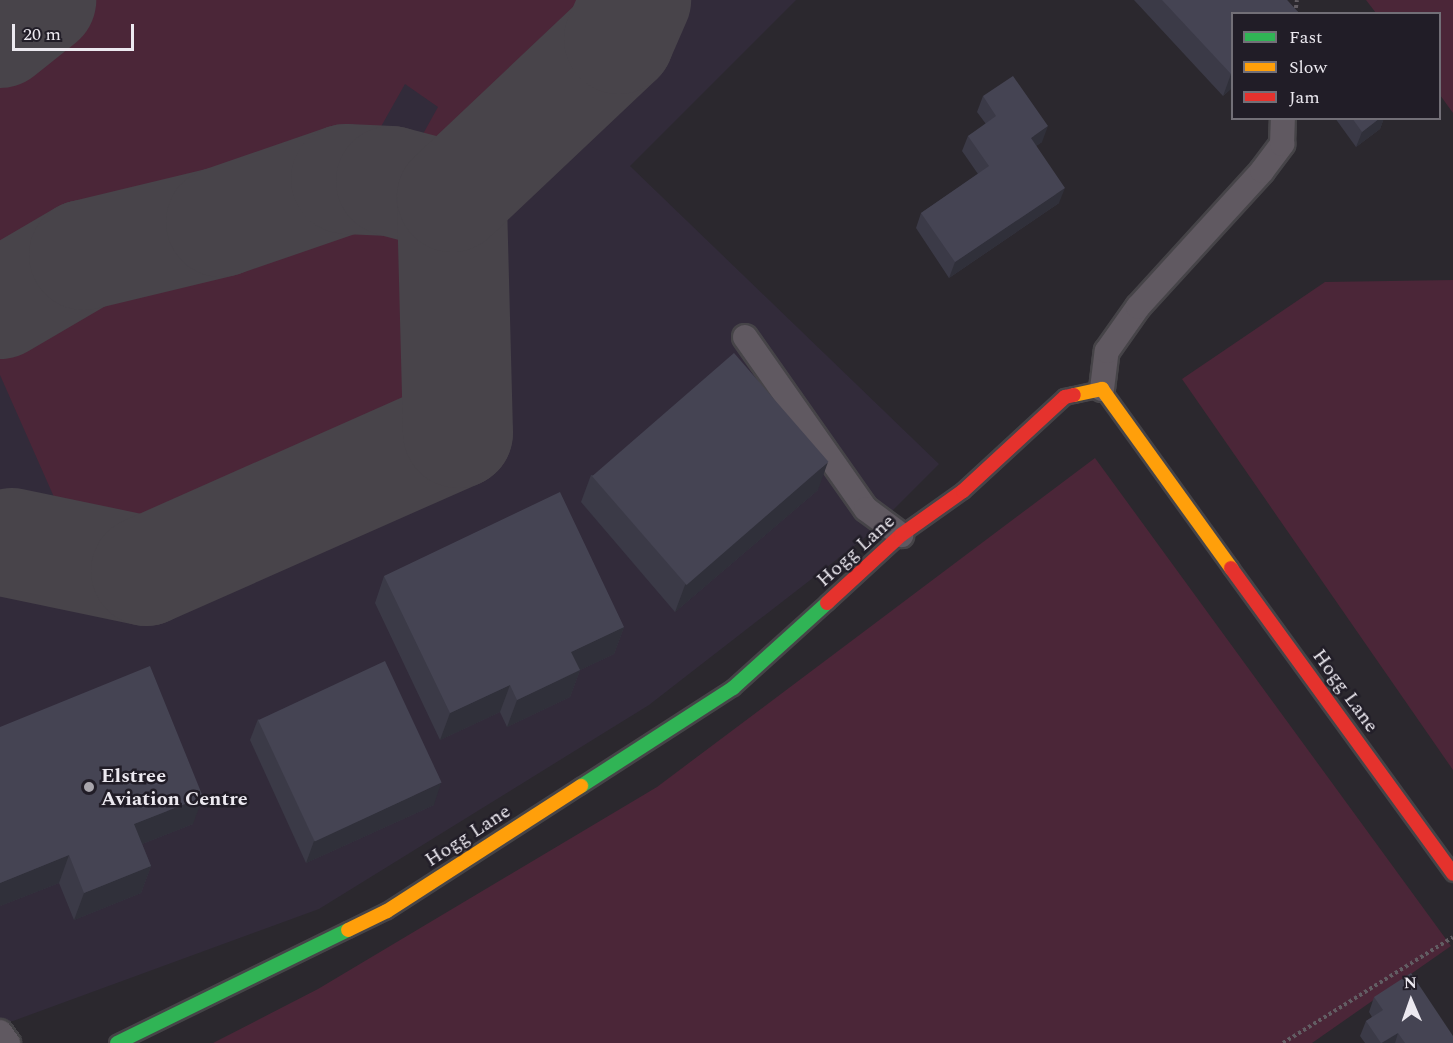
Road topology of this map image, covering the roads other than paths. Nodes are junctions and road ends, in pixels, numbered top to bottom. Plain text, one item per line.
1 (1283, 120) edge
2 (745, 337) dead end
3 (1102, 389) junction
4 (901, 536) junction
5 (1453, 874) edge
6 (0, 1032) edge
7 (8, 1043) edge
8 (117, 1043) edge

1 - 3 lane
2 - 4 lane
3 - 4 street, Hogg Lane
3 - 5 street, Hogg Lane
4 - 8 street, Hogg Lane
6 - 7 lane

